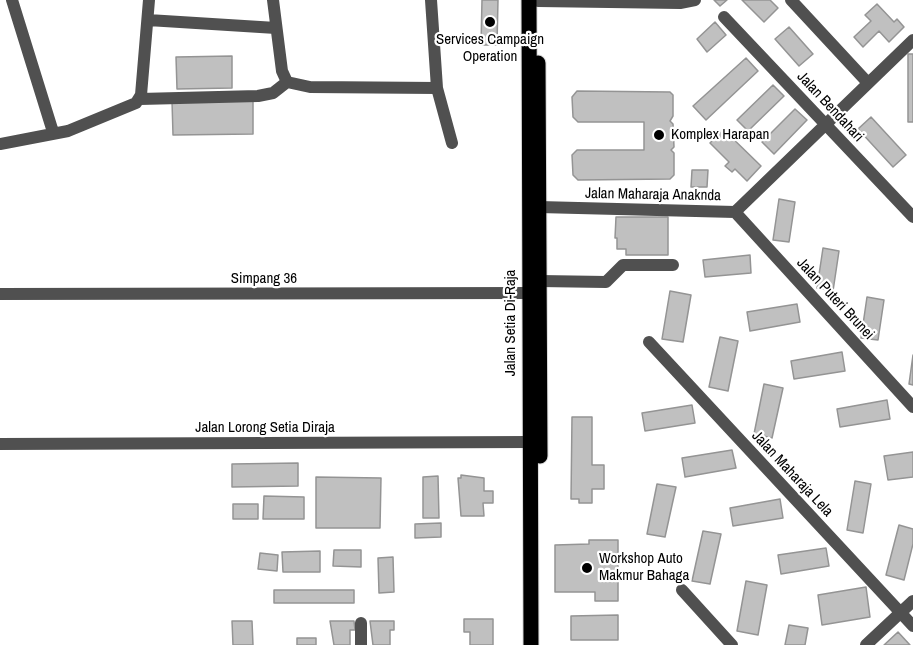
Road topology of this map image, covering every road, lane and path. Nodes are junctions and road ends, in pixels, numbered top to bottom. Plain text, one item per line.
1 (12, 0) edge
2 (149, 0) edge
3 (273, 0) edge
4 (431, 0) edge
5 (535, 0) edge
6 (695, 0) edge
7 (790, 0) edge
8 (612, 1) edge
9 (724, 17) dead end
10 (148, 20) junction
11 (276, 28) junction
12 (913, 40) edge
13 (287, 82) junction
14 (868, 83) junction
15 (437, 88) junction
16 (140, 99) junction
17 (826, 124) junction
18 (53, 132) junction
19 (453, 143) dead end
20 (0, 144) edge
21 (539, 207) junction
22 (735, 212) junction
23 (913, 217) edge
24 (673, 265) dead end
25 (540, 281) junction
26 (528, 293) junction
27 (0, 294) edge
28 (649, 342) dead end
29 (913, 406) edge
30 (530, 442) junction
31 (0, 444) edge
32 (681, 590) dead end
33 (913, 601) edge
34 (901, 613) junction
35 (361, 623) dead end
36 (913, 626) edge
37 (362, 645) edge
38 (531, 645) edge
39 (541, 645) edge
40 (732, 645) edge
41 (866, 645) edge

1 - 18 street
2 - 10 street
3 - 11 street
4 - 15 street
5 - 8 street
5 - 21 main road, Jalan Setia Di-Raja
5 - 26 main road, Jalan Setia Di-Raja
6 - 8 street
7 - 14 street
9 - 17 street, Jalan Bendahari
10 - 11 street
10 - 16 street
11 - 13 street
12 - 14 street, Jalan Maharaja Anaknda
13 - 15 street
13 - 16 street
14 - 17 street, Jalan Maharaja Anaknda
15 - 19 street
16 - 18 street
17 - 22 street, Jalan Maharaja Anaknda
17 - 23 street, Jalan Bendahari
18 - 20 street
21 - 22 street, Jalan Maharaja Anaknda
21 - 25 main road, Jalan Setia Di-Raja
22 - 29 street, Jalan Puteri Brunei
24 - 25 street
25 - 39 main road, Jalan Setia Di-Raja
26 - 27 street, Simpang 36
26 - 30 main road, Jalan Setia Di-Raja
28 - 34 street, Jalan Maharaja Lela
30 - 31 street, Jalan Lorong Setia Diraja
30 - 38 main road, Jalan Setia Di-Raja
32 - 40 street
33 - 34 street
34 - 36 street, Jalan Maharaja Lela
34 - 41 street
35 - 37 street

